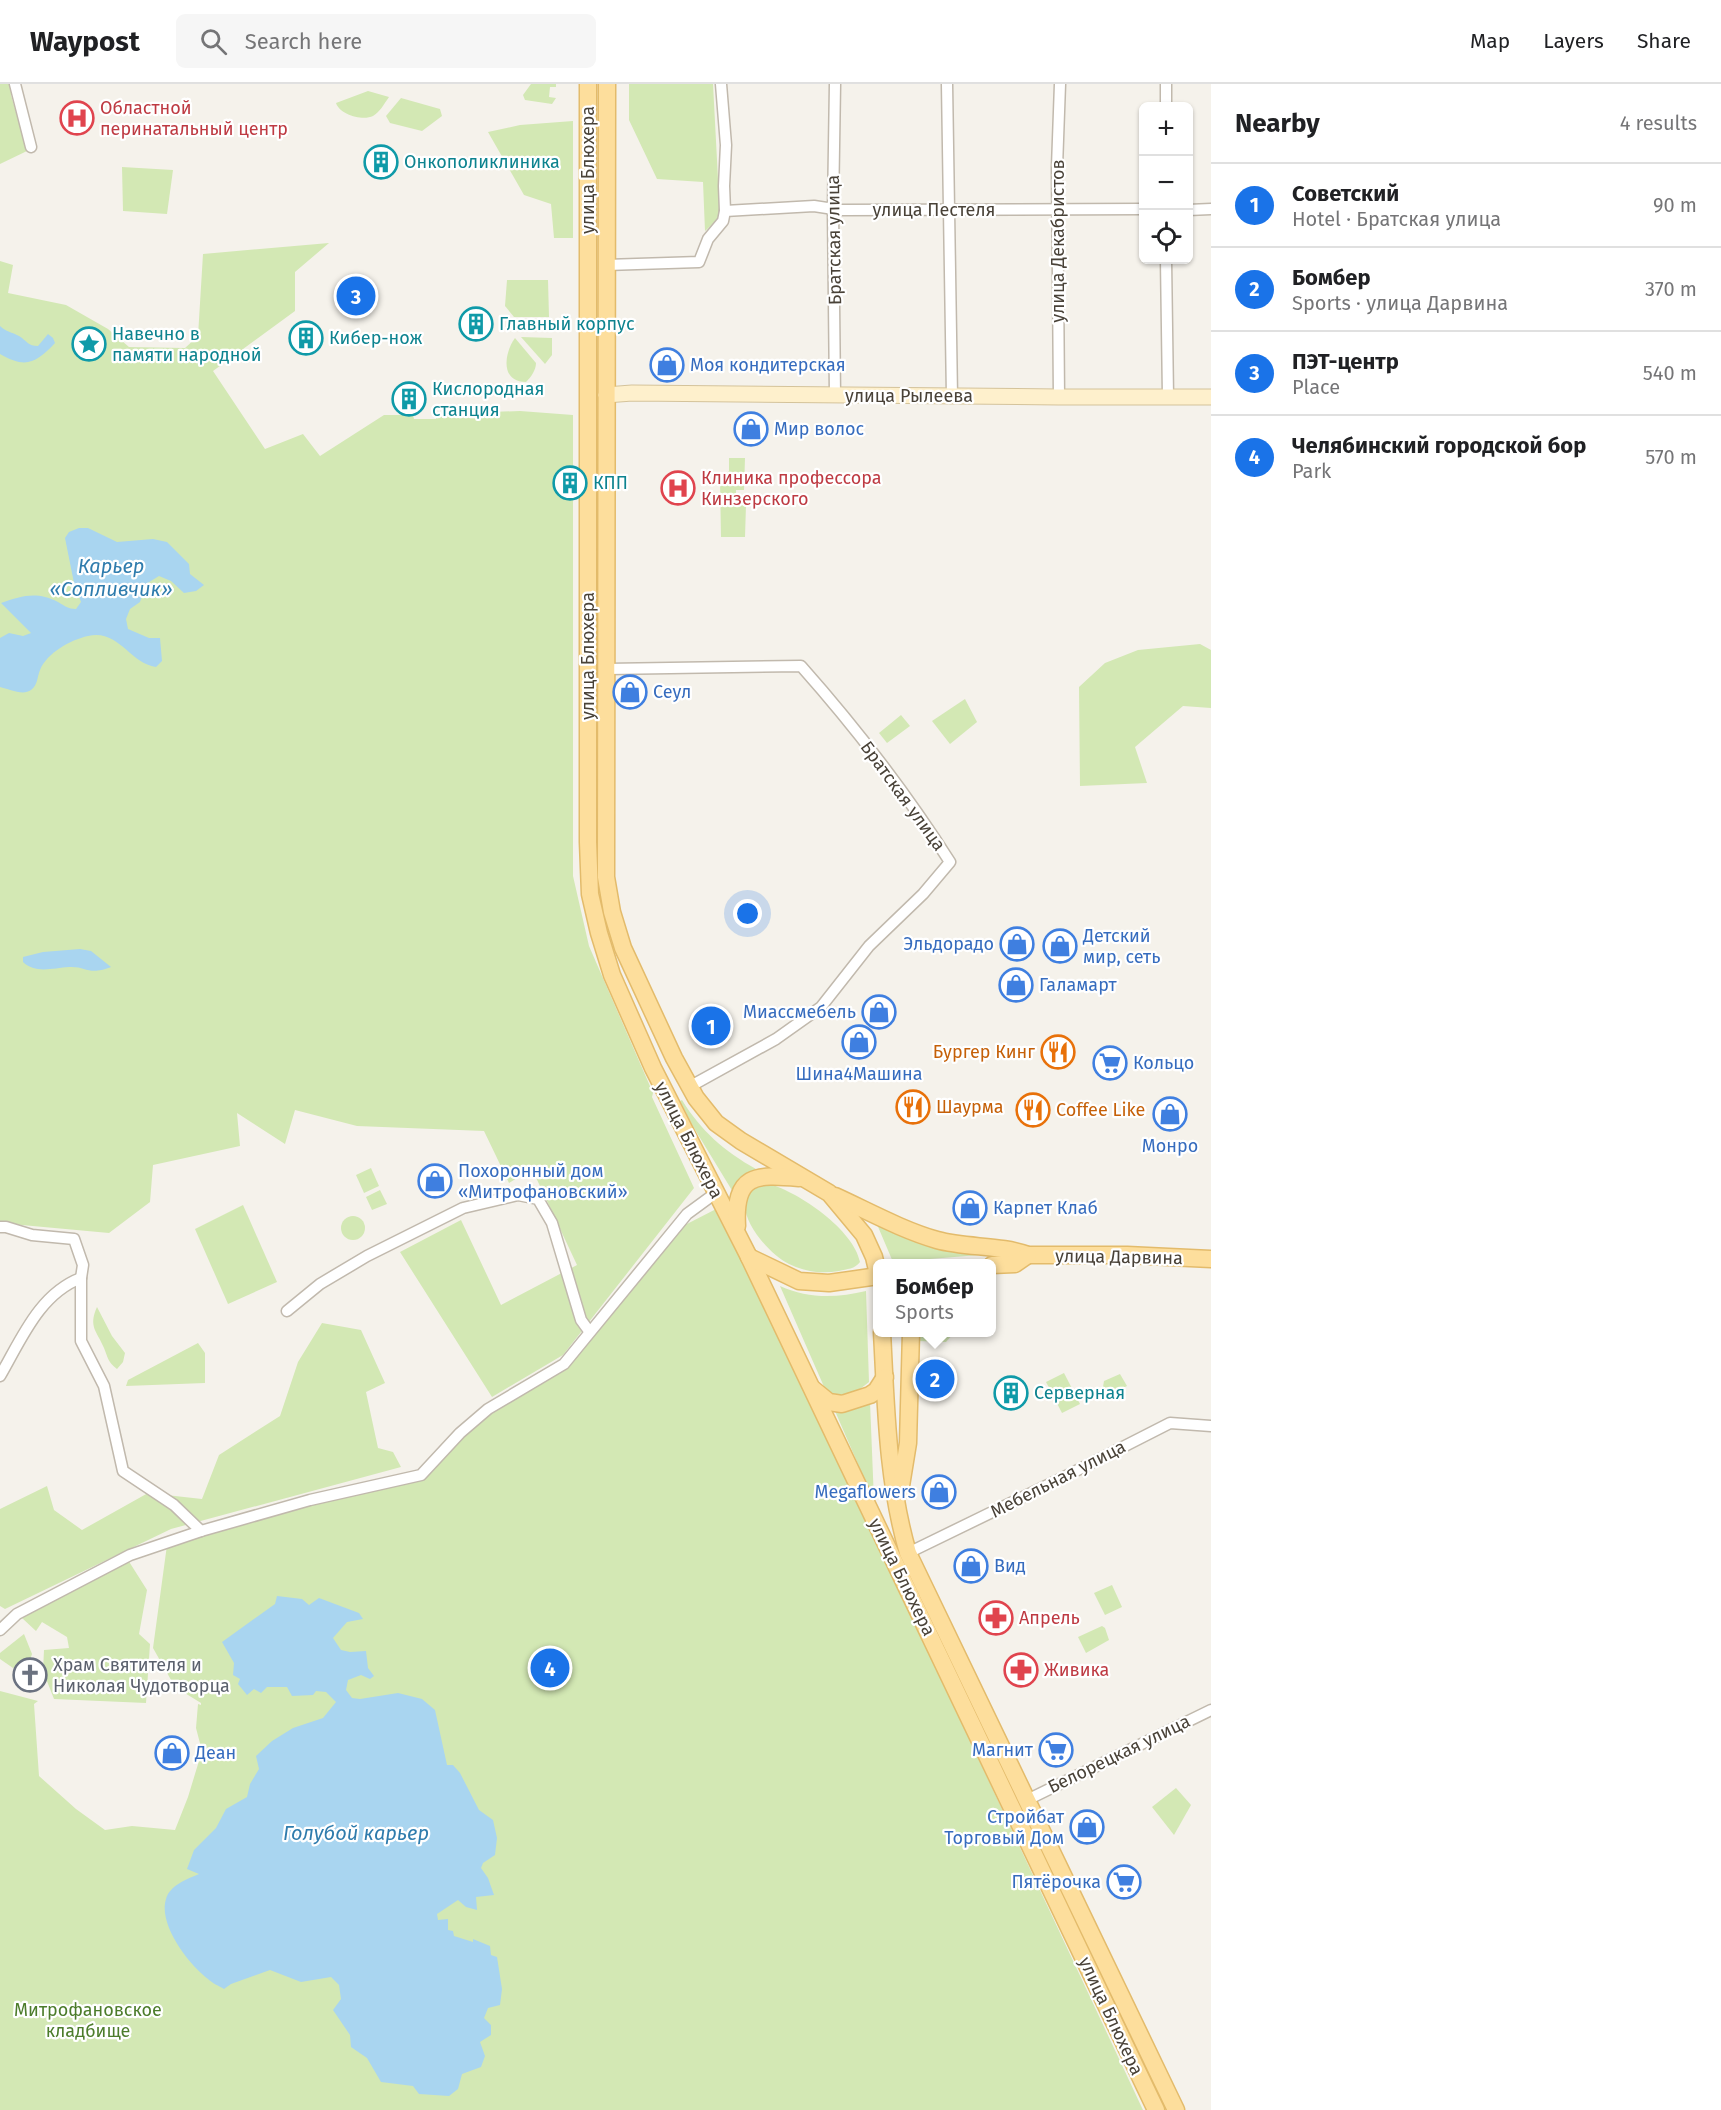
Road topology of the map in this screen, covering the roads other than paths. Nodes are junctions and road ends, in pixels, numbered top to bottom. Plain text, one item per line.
1 (15, 84) edge
2 (588, 84) edge
3 (607, 84) edge
4 (722, 84) edge
5 (835, 84) edge
6 (947, 84) edge
7 (1060, 84) edge
8 (1166, 84) edge
9 (1166, 102) edge
10 (31, 147) dead end
11 (1058, 208) junction
12 (832, 209) junction
13 (1139, 209) edge
14 (1211, 209) edge
15 (949, 210) junction
16 (1193, 210) edge
17 (725, 211) junction
18 (1166, 264) edge
19 (606, 265) junction
20 (587, 394) junction
21 (606, 395) junction
22 (835, 396) junction
23 (1211, 396) edge
24 (952, 397) junction
25 (1059, 397) junction
26 (1168, 397) junction
27 (607, 669) junction
28 (689, 1087) junction
29 (803, 1178) junction
30 (717, 1192) junction
31 (829, 1193) junction
32 (0, 1227) edge
33 (738, 1234) junction
34 (1028, 1255) junction
35 (749, 1257) junction
36 (874, 1259) edge
37 (1211, 1259) edge
38 (996, 1265) edge
39 (873, 1276) edge
40 (81, 1278) junction
41 (287, 1311) dead end
42 (589, 1331) junction
43 (882, 1337) edge
44 (910, 1337) edge
45 (0, 1376) edge
46 (885, 1377) junction
47 (813, 1389) junction
48 (1211, 1426) edge
49 (897, 1508) junction
50 (201, 1531) junction
51 (908, 1553) junction
52 (0, 1630) edge
53 (1211, 1710) edge
54 (1027, 1800) junction
55 (1156, 2110) edge
56 (1176, 2110) edge

1 - 10 street
2 - 20 main road, улица Блюхера
3 - 19 main road, улица Блюхера
4 - 17 street
5 - 12 street, Братская улица
6 - 15 street
7 - 11 street, улица Декабристов
8 - 9 street
11 - 13 street, улица Пестеля
11 - 15 street, улица Пестеля
11 - 25 street, улица Декабристов
12 - 15 street, улица Пестеля
12 - 17 street, улица Пестеля
12 - 22 street, Братская улица
14 - 16 street
15 - 24 street
17 - 19 street
18 - 26 street
19 - 21 main road, улица Блюхера
20 - 21 main road
20 - 30 main road, улица Блюхера
21 - 22 street, улица Рылеева
21 - 27 main road, улица Блюхера
22 - 24 street, улица Рылеева
23 - 26 street, улица Рылеева
24 - 25 street, улица Рылеева
25 - 26 street, улица Рылеева
27 - 28 main road, улица Блюхера
27 - 28 street, Братская улица
28 - 29 main road, улица Блюхера
29 - 31 main road, улица Блюхера
29 - 33 main road
30 - 33 main road, улица Блюхера
30 - 42 street
31 - 34 main road, улица Дарвина
31 - 36 main road, улица Блюхера
32 - 40 street
33 - 35 main road, улица Блюхера
34 - 37 main road, улица Дарвина
34 - 38 main road, улица Дарвина
35 - 39 main road
35 - 47 main road, улица Блюхера
40 - 45 street
40 - 50 street
41 - 42 street
42 - 50 street
43 - 46 main road, улица Блюхера
44 - 49 main road
46 - 47 main road
46 - 49 main road, улица Блюхера
47 - 55 main road, улица Блюхера
48 - 51 street, Мебельная улица
49 - 51 main road, улица Блюхера
50 - 52 street
51 - 54 main road, улица Блюхера
53 - 54 street, Белорецкая улица
54 - 56 main road, улица Блюхера

